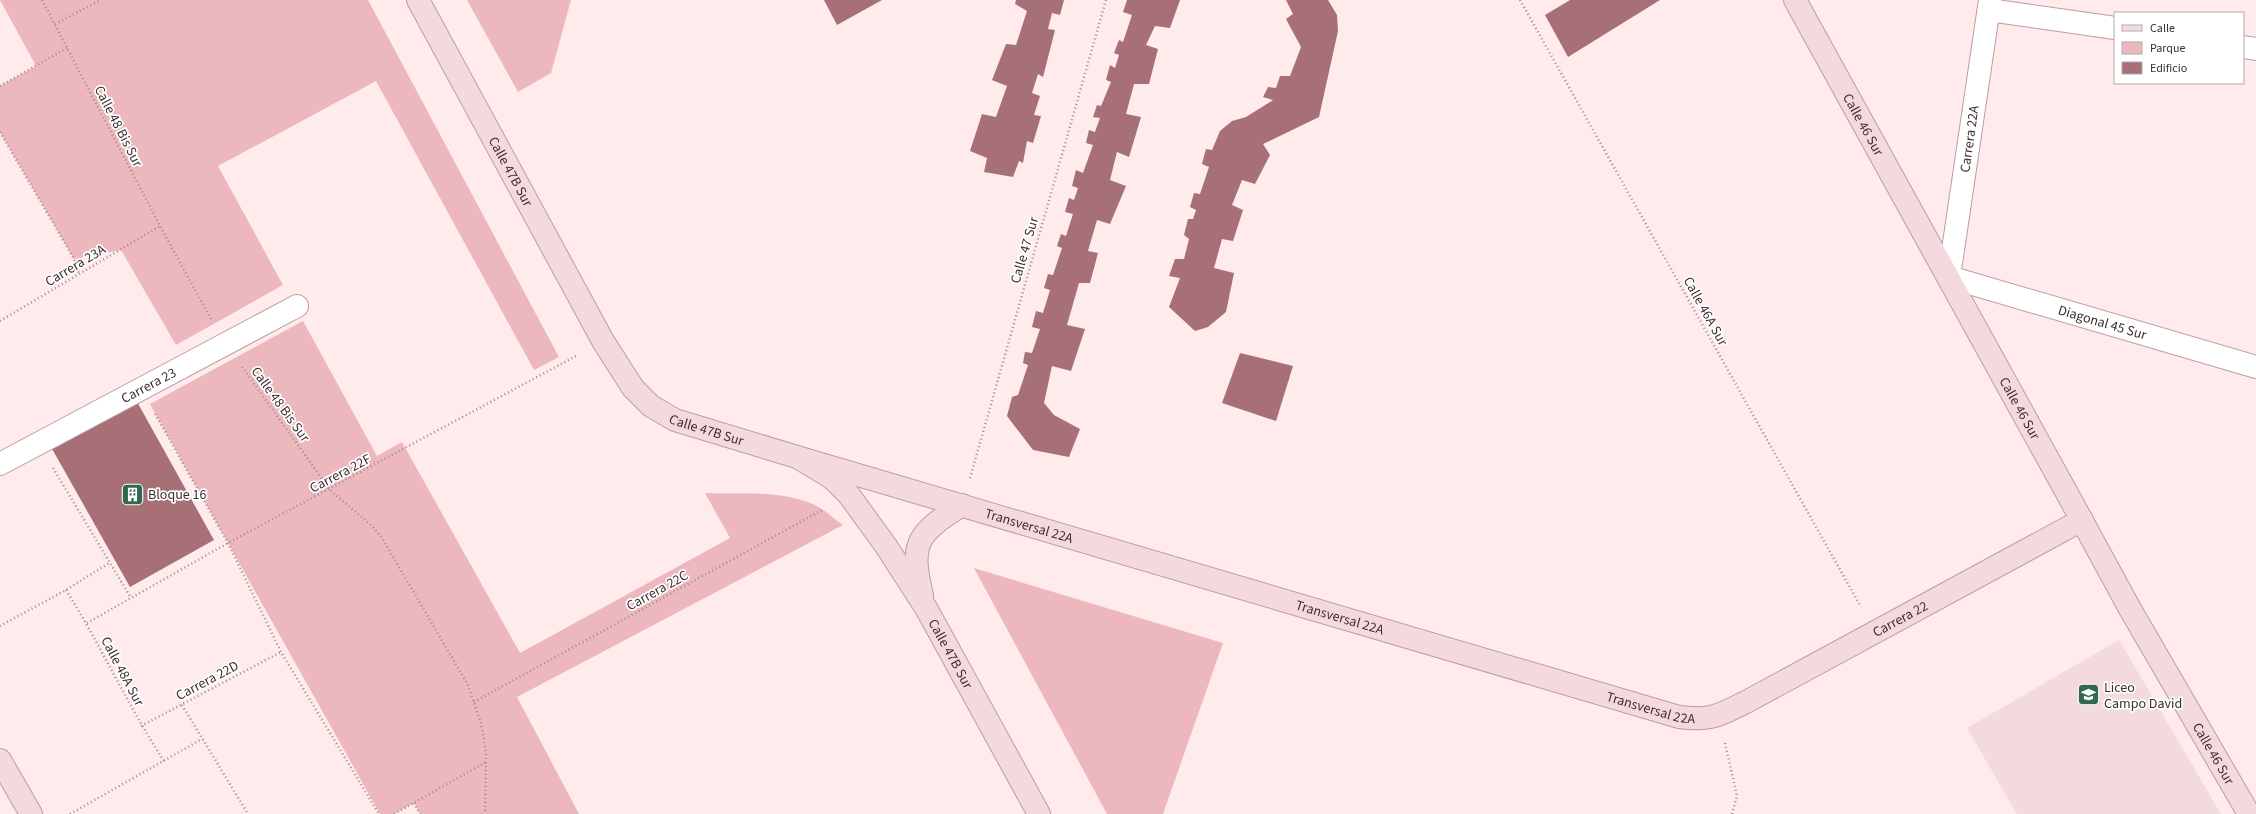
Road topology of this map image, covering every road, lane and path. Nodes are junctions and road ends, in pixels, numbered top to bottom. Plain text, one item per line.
1 (42, 0) edge
2 (101, 0) edge
3 (418, 0) edge
4 (1106, 0) edge
5 (1520, 0) edge
6 (1795, 0) edge
7 (1990, 5) edge
8 (54, 24) junction
9 (2114, 28) edge
10 (2244, 47) edge
11 (67, 48) junction
12 (2256, 49) edge
13 (0, 86) edge
14 (0, 132) edge
15 (160, 226) junction
16 (79, 274) junction
17 (1949, 277) junction
18 (297, 306) dead end
19 (0, 321) edge
20 (603, 341) junction
21 (225, 344) junction
22 (2256, 367) edge
23 (141, 389) junction
24 (39, 444) junction
25 (797, 457) junction
26 (0, 464) edge
27 (330, 490) junction
28 (849, 495) junction
29 (962, 505) junction
30 (2082, 520) junction
31 (228, 544) junction
32 (109, 563) junction
33 (66, 590) junction
34 (131, 598) junction
35 (926, 608) junction
36 (87, 623) junction
37 (0, 626) edge
38 (1875, 631) junction
39 (282, 652) junction
40 (474, 702) junction
41 (182, 705) junction
42 (1718, 716) junction
43 (141, 726) junction
44 (202, 739) junction
45 (0, 760) edge
46 (164, 761) junction
47 (486, 762) junction
48 (414, 803) junction
49 (31, 814) edge
50 (70, 814) edge
51 (248, 814) edge
52 (379, 814) edge
53 (394, 814) edge
54 (420, 814) edge
55 (485, 814) edge
56 (1039, 814) edge
57 (1732, 814) edge
58 (2250, 814) edge

1 - 8 path, Calle 48 Bis Sur
2 - 8 path
3 - 20 street, Calle 47B Sur
4 - 29 path, Calle 47 Sur
5 - 38 path, Calle 46A Sur
6 - 17 street, Calle 46 Sur
7 - 9 street
7 - 17 street, Carrera 22A
8 - 11 path, Calle 48 Bis Sur
10 - 12 street
11 - 13 path
11 - 15 path, Calle 48 Bis Sur
14 - 16 path
15 - 16 path, Carrera 23A
15 - 21 path, Calle 48 Bis Sur
16 - 19 path, Carrera 23A
17 - 22 street, Diagonal 45 Sur
17 - 30 street, Calle 46 Sur
18 - 21 street, Carrera 23
20 - 25 street, Calle 47B Sur
20 - 27 path, Carrera 22F
21 - 23 street, Carrera 23
21 - 27 path, Calle 48 Bis Sur
23 - 24 street, Carrera 23
23 - 31 path
24 - 26 street, Carrera 23
24 - 32 path
25 - 28 street, Calle 47B Sur
25 - 29 street, Transversal 22A
27 - 31 path, Carrera 22F
27 - 40 path, Calle 48 Bis Sur
28 - 35 street, Calle 47B Sur
28 - 40 path, Carrera 22C
29 - 35 street
29 - 42 street, Transversal 22A
30 - 38 street, Carrera 22
30 - 58 street, Calle 46 Sur
31 - 34 path, Carrera 22F
31 - 39 path
32 - 33 path
32 - 34 path
33 - 36 path, Calle 48A Sur
33 - 37 path
34 - 36 path, Carrera 22F
35 - 56 street, Calle 47B Sur
36 - 43 path, Calle 48A Sur
38 - 42 street, Carrera 22
39 - 41 path, Carrera 22D
39 - 52 path
40 - 47 path, Calle 48 Bis Sur
41 - 43 path, Carrera 22D
41 - 44 path
42 - 57 path
43 - 46 path, Calle 48A Sur
44 - 46 path
44 - 51 path
45 - 49 street
46 - 50 path
47 - 48 path
47 - 55 path, Calle 48 Bis Sur
48 - 53 path
48 - 54 path

